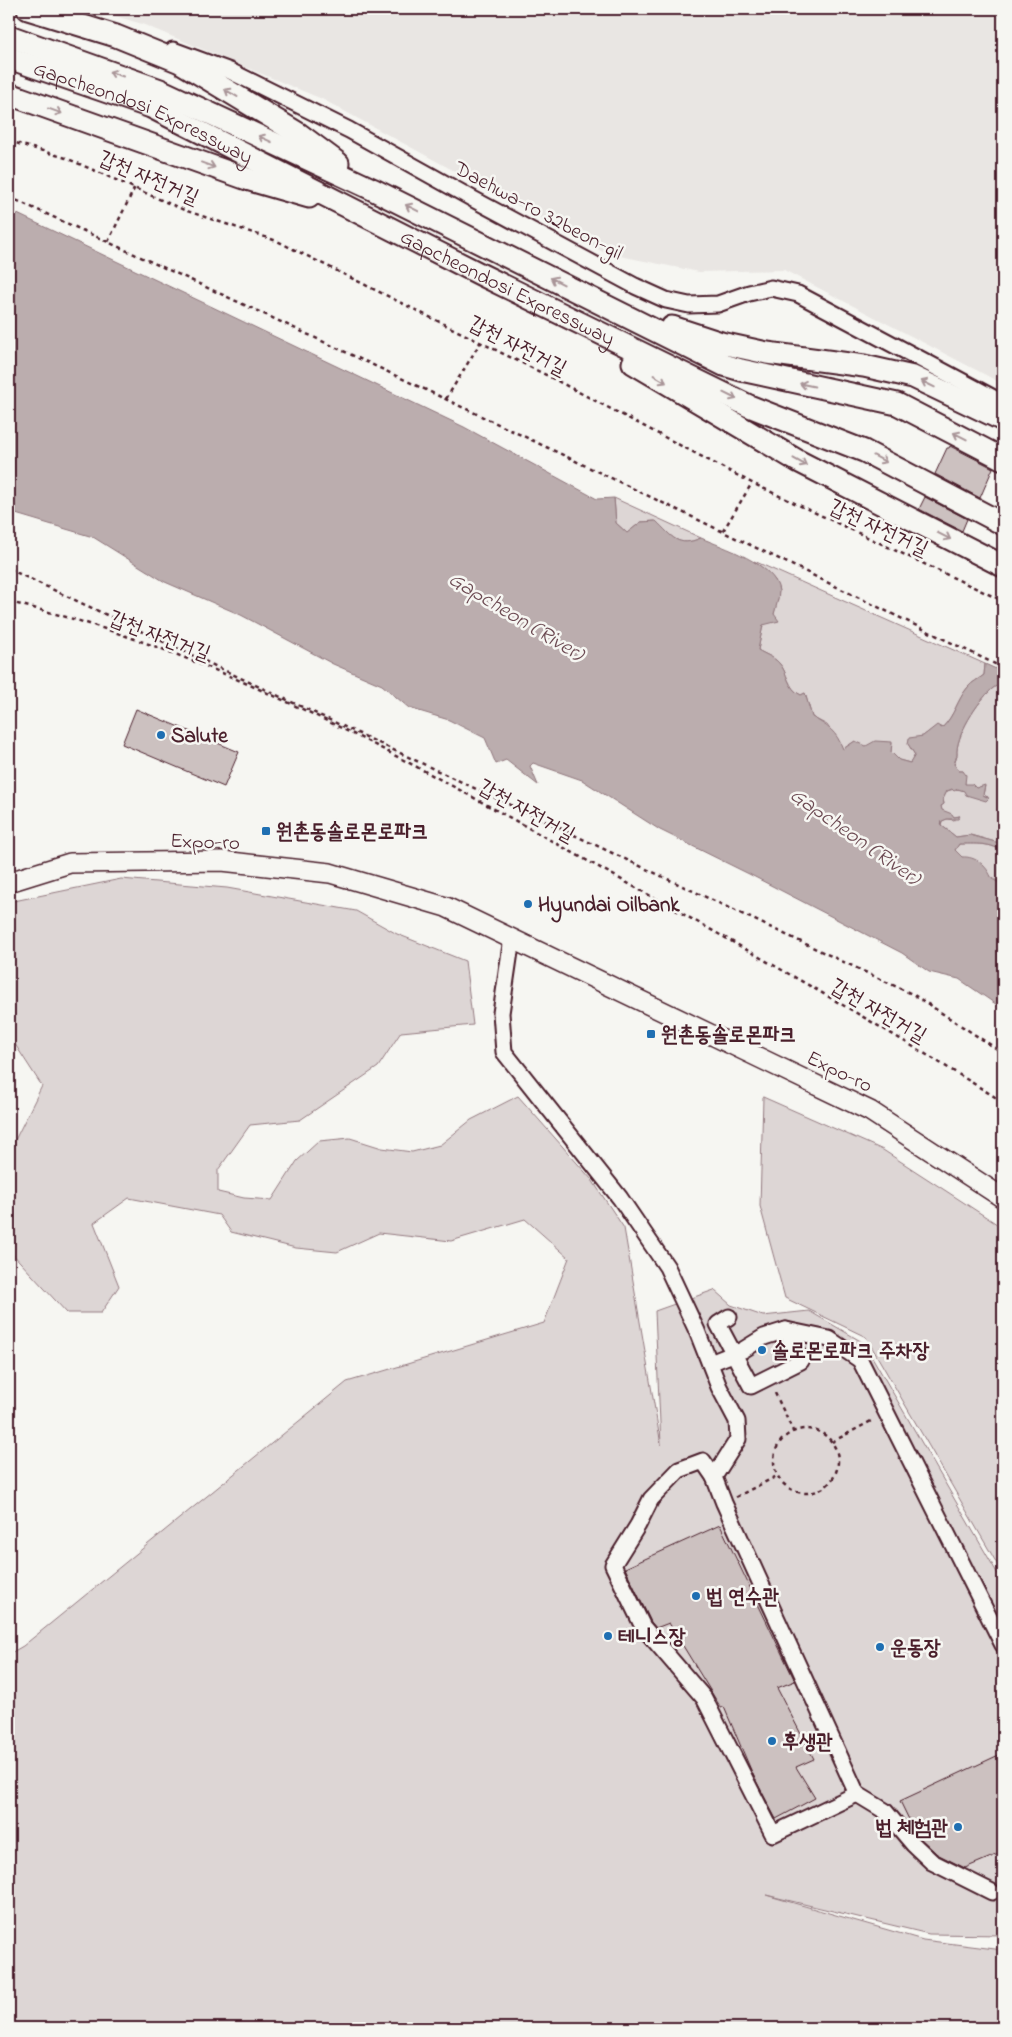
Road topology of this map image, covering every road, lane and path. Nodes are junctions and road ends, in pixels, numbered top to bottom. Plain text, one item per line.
1 (28, 9) edge
2 (56, 9) edge
3 (9, 36) edge
4 (9, 58) edge
5 (9, 94) edge
6 (9, 141) edge
7 (135, 187) junction
8 (372, 189) junction
9 (9, 197) edge
10 (356, 210) junction
11 (108, 242) junction
12 (482, 275) junction
13 (601, 303) junction
14 (480, 343) junction
15 (446, 399) junction
16 (1003, 403) edge
17 (1003, 420) edge
18 (1003, 459) edge
19 (752, 483) junction
20 (1003, 524) edge
21 (723, 531) junction
22 (1003, 566) edge
23 (9, 569) edge
24 (1003, 601) edge
25 (9, 602) edge
26 (1003, 668) edge
27 (9, 882) edge
28 (512, 938) junction
29 (1003, 1053) edge
30 (1003, 1102) edge
31 (1003, 1198) edge
32 (729, 1317) dead end
33 (786, 1330) junction
34 (734, 1353) junction
35 (710, 1363) junction
36 (775, 1393) dead end
37 (887, 1412) junction
38 (793, 1431) junction
39 (832, 1442) junction
40 (777, 1476) junction
41 (714, 1477) junction
42 (724, 1503) junction
43 (1003, 1645) edge
44 (857, 1794) junction
45 (992, 1892) dead end

8 -> 1 highway
2 - 16 street, Daehwa-ro 32beon-gil
8 -> 3 highway, Gapcheondosi Expressway
4 - 10 highway, Gapcheondosi Expressway
5 -> 10 highway
6 - 7 path, 갑천 자전거길
7 - 11 path
7 - 14 path, 갑천 자전거길
13 -> 8 highway, Gapcheondosi Expressway
9 - 11 path
10 - 12 highway, Gapcheondosi Expressway
11 - 15 path
12 -> 20 highway, Gapcheondosi Expressway
12 -> 22 highway
17 -> 13 highway
18 -> 13 highway, Gapcheondosi Expressway
14 - 15 path
14 - 19 path, 갑천 자전거길
15 - 21 path
19 - 21 path
19 - 24 path, 갑천 자전거길
21 - 26 path
23 - 29 path
25 - 30 path, 갑천 자전거길
27 - 28 main road, Expo-ro
28 - 31 main road, Expo-ro
28 - 35 street
32 - 34 street
33 - 34 street
33 - 34 street
33 - 37 street
34 - 35 street
35 - 41 street
36 - 38 path
37 - 39 path
37 - 43 street
38 - 39 path
38 - 40 path
39 - 40 path
40 - 42 path
41 - 42 street
41 - 44 street
42 - 44 street
44 - 45 street

